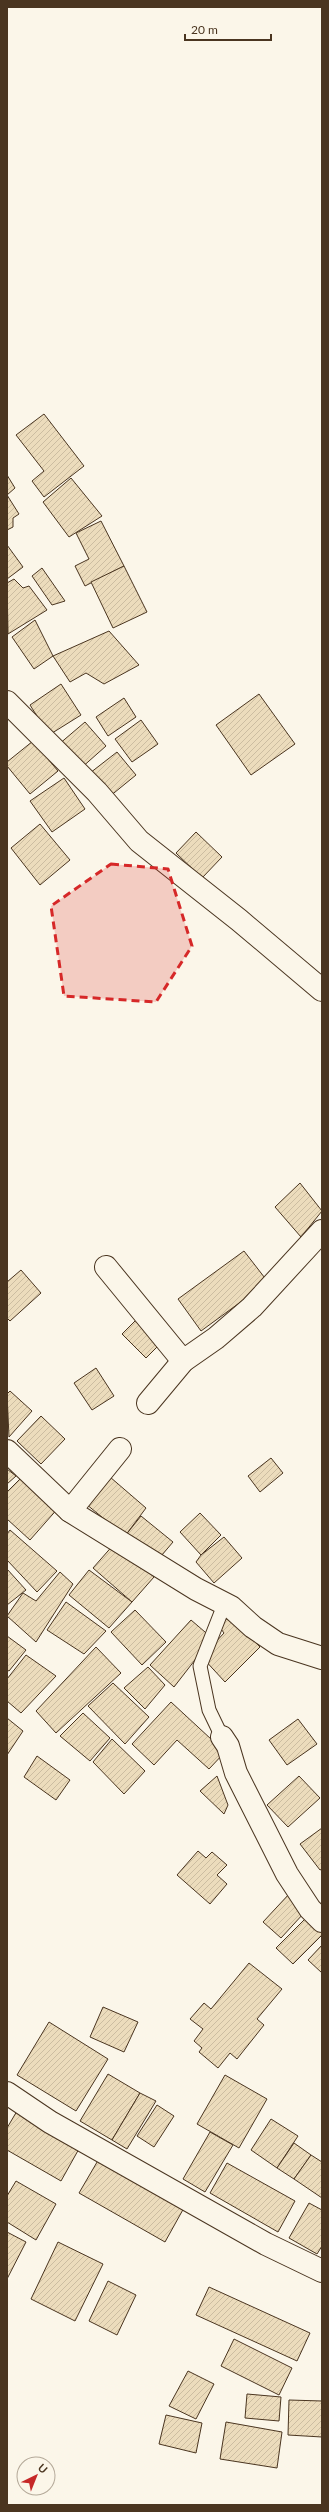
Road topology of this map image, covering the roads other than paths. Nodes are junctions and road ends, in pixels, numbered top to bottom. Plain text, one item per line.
1 (7, 702) edge
2 (322, 990) edge
3 (322, 1232) edge
4 (106, 1267) dead end
5 (182, 1360) junction
6 (148, 1403) dead end
7 (120, 1449) dead end
8 (7, 1451) edge
9 (70, 1511) junction
10 (224, 1605) dead end
11 (322, 1658) edge
12 (222, 1737) joint
13 (322, 1922) edge
14 (7, 2093) edge
15 (322, 2271) edge

1 - 2 street
3 - 5 street
4 - 5 street
5 - 6 street
7 - 9 street
8 - 9 street
9 - 11 street
10 - 12 lane
12 - 13 street
14 - 15 street

